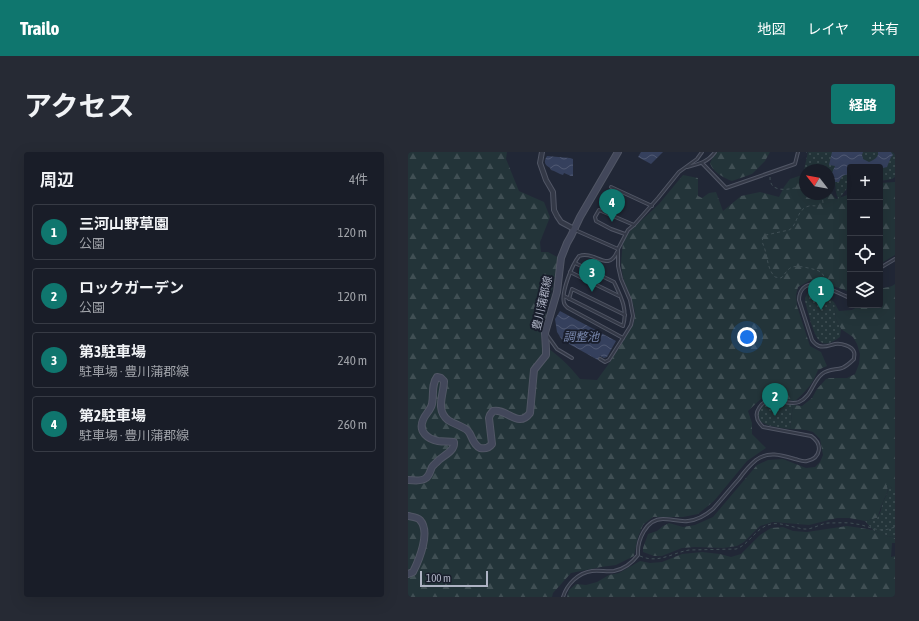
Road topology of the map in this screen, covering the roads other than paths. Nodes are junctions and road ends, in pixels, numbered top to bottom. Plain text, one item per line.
1 (542, 152) edge
2 (618, 152) edge
3 (702, 152) edge
4 (715, 152) edge
5 (798, 152) edge
6 (702, 163) junction
7 (686, 167) junction
8 (611, 187) dead end
9 (652, 206) junction
10 (634, 225) junction
11 (574, 229) junction
12 (625, 234) junction
13 (618, 249) junction
14 (618, 252) junction
15 (895, 259) edge
16 (575, 263) junction
17 (883, 266) edge
18 (570, 272) junction
19 (564, 296) junction
20 (620, 297) junction
21 (847, 297) edge
22 (569, 299) junction
23 (625, 315) junction
24 (545, 334) junction
25 (623, 338) junction
26 (572, 358) dead end
27 (600, 359) dead end
28 (408, 480) edge
29 (408, 516) edge
30 (408, 574) edge
31 (563, 597) edge

1 - 11 street
2 - 11 main road, 豊川蒲郡線
3 - 7 lane
4 - 6 lane
5 - 6 lane
6 - 7 lane
7 - 9 lane
8 - 9 lane
9 - 10 lane
10 - 12 lane
10 - 12 lane
11 - 13 lane
11 - 24 main road, 豊川蒲郡線
12 - 13 lane
13 - 14 lane
14 - 16 lane
14 - 25 lane
15 - 17 lane
16 - 18 lane
16 - 20 lane
18 - 19 lane
18 - 20 lane
19 - 22 lane
19 - 25 lane
20 - 23 lane
21 - 31 lane
22 - 23 lane
22 - 23 lane
24 - 26 lane
24 - 28 main road, 豊川蒲郡線
25 - 27 lane
29 - 30 main road

